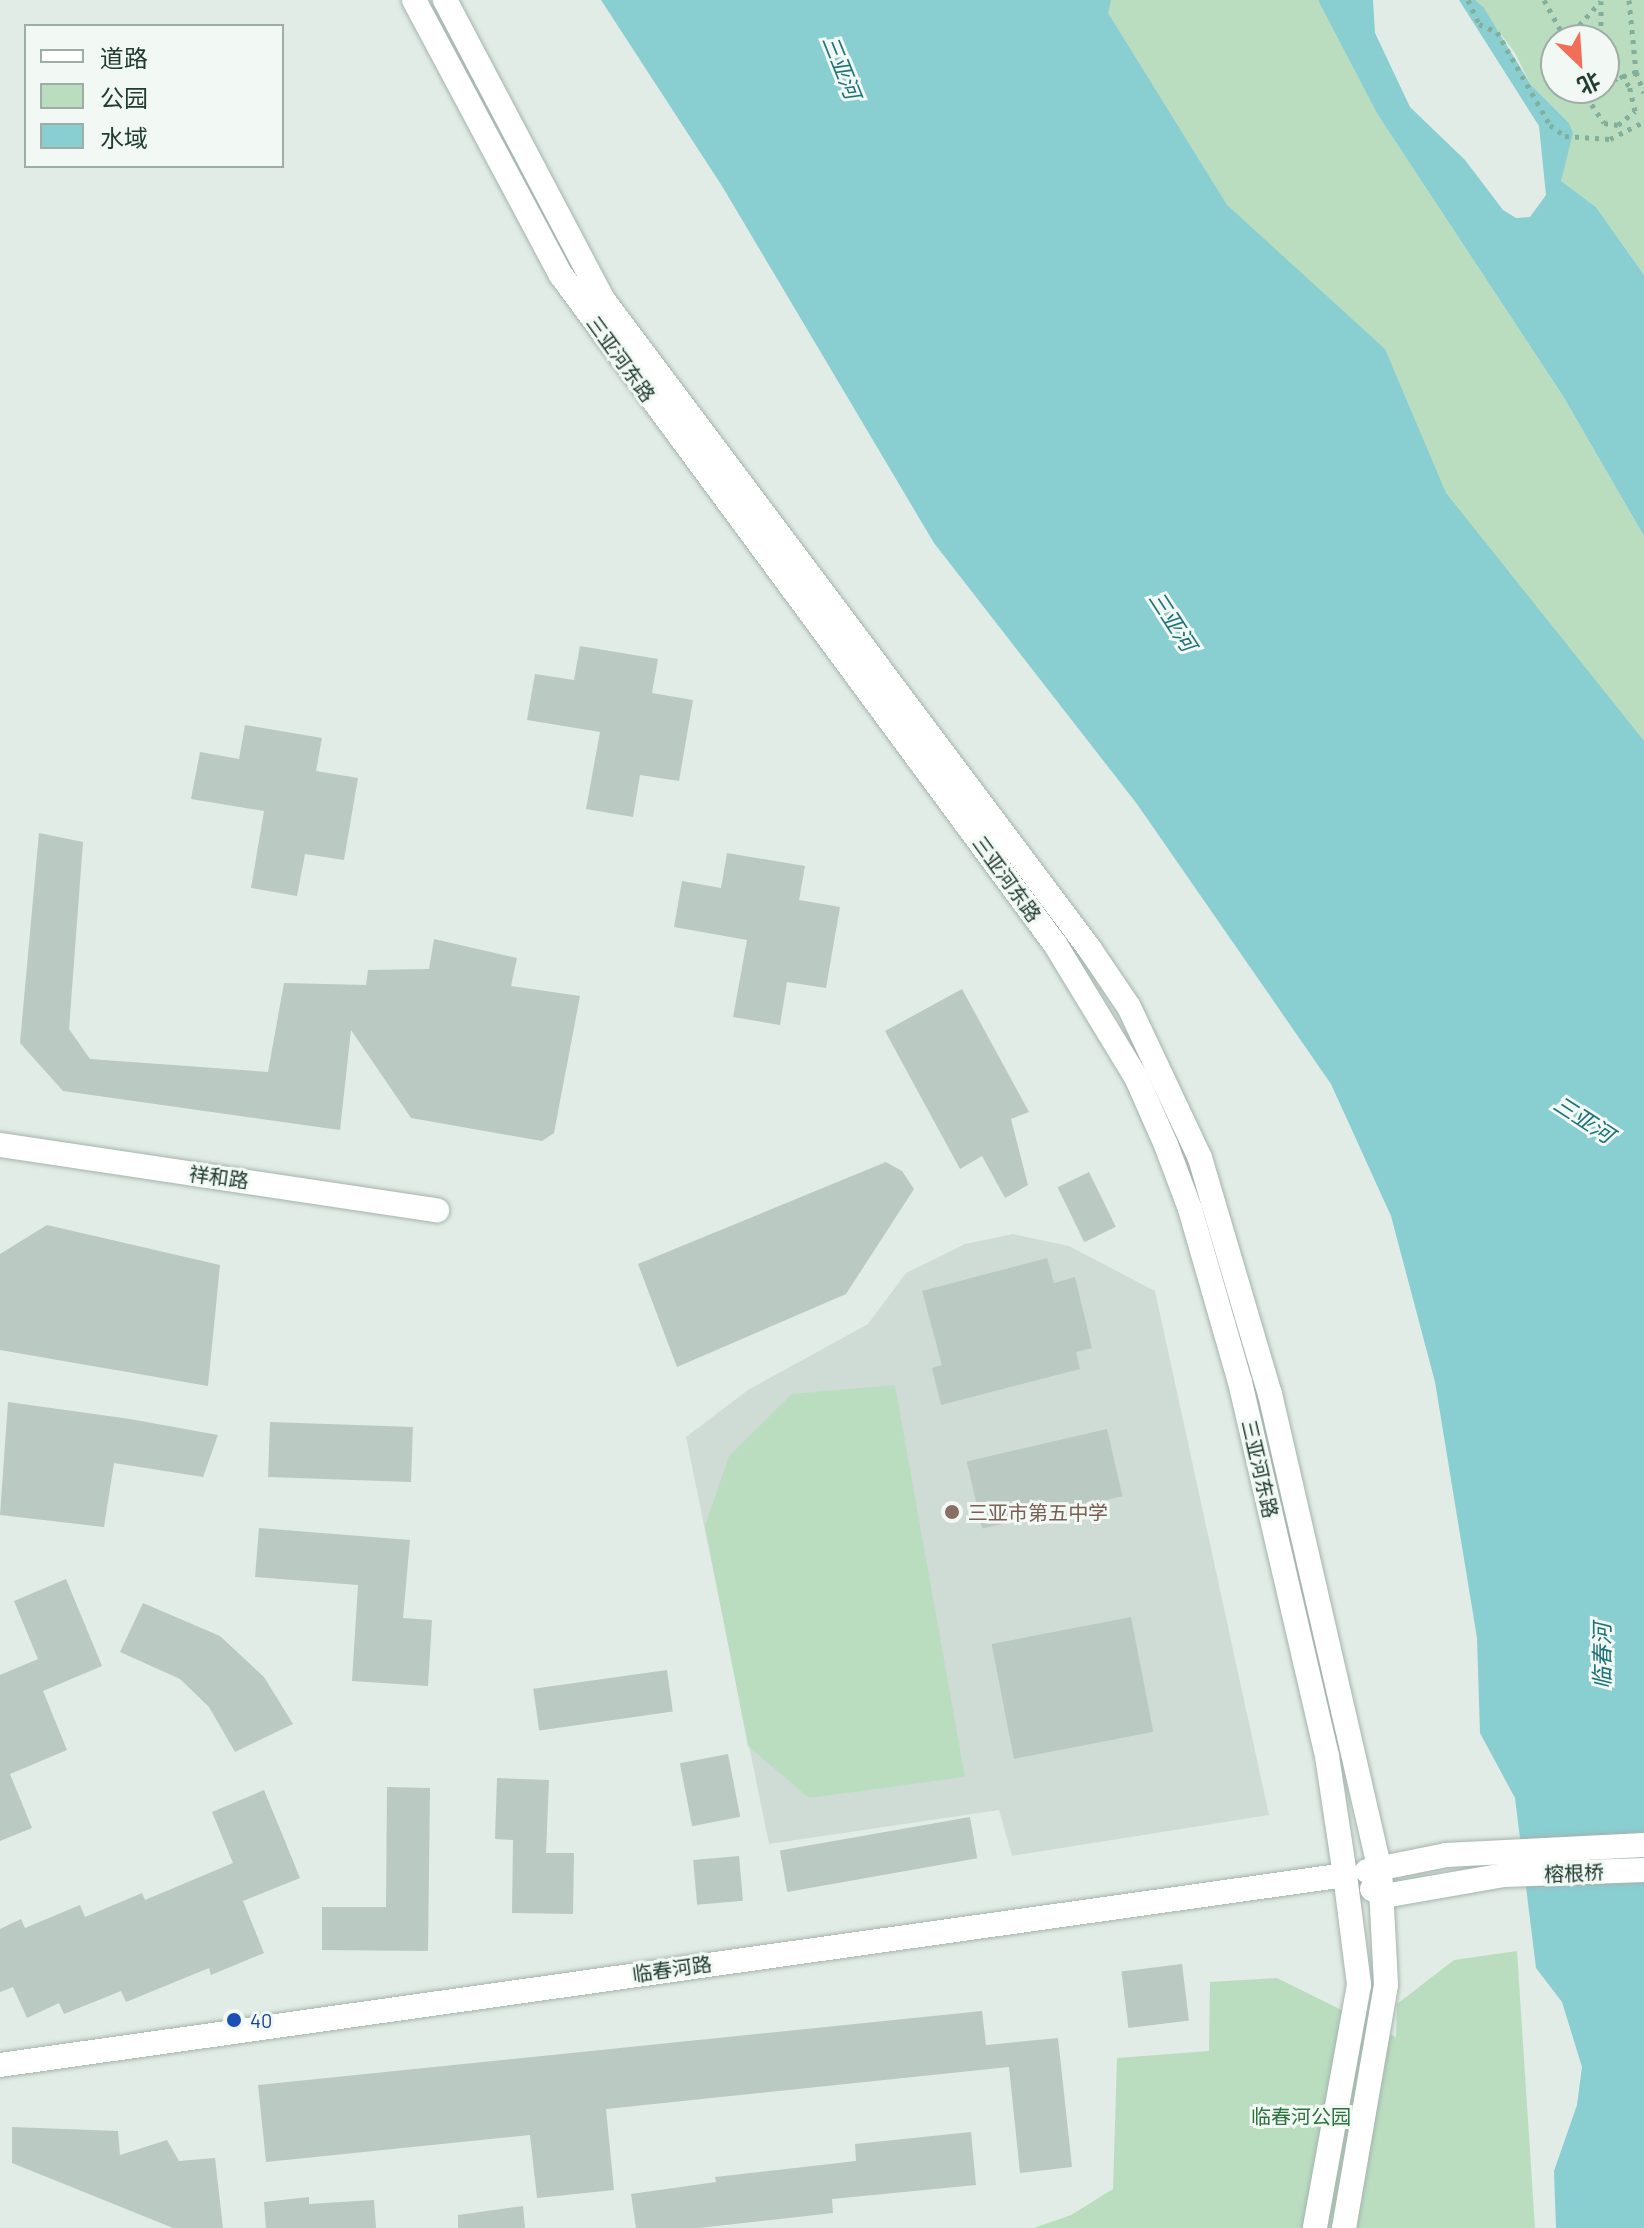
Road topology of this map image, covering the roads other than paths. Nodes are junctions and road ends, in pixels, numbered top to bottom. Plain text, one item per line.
1 (414, 0) edge
2 (445, 0) edge
3 (0, 1145) edge
4 (437, 1210) dead end
5 (1644, 1845) edge
6 (1380, 1869) junction
7 (1644, 1870) edge
8 (1345, 1875) junction
9 (1384, 1896) junction
10 (0, 2065) edge
11 (1315, 2228) edge
12 (1344, 2228) edge

1 - 8 main road, 三亚河东路
2 - 6 main road, 三亚河东路
3 - 4 main road, 祥和路
5 - 6 main road, 榕根桥
6 - 8 main road
6 - 9 main road, 三亚河东路
7 - 9 main road, 榕根桥
8 - 9 main road
8 - 10 main road, 临春河路
8 - 11 main road, 三亚河东路
9 - 12 main road, 三亚河东路

